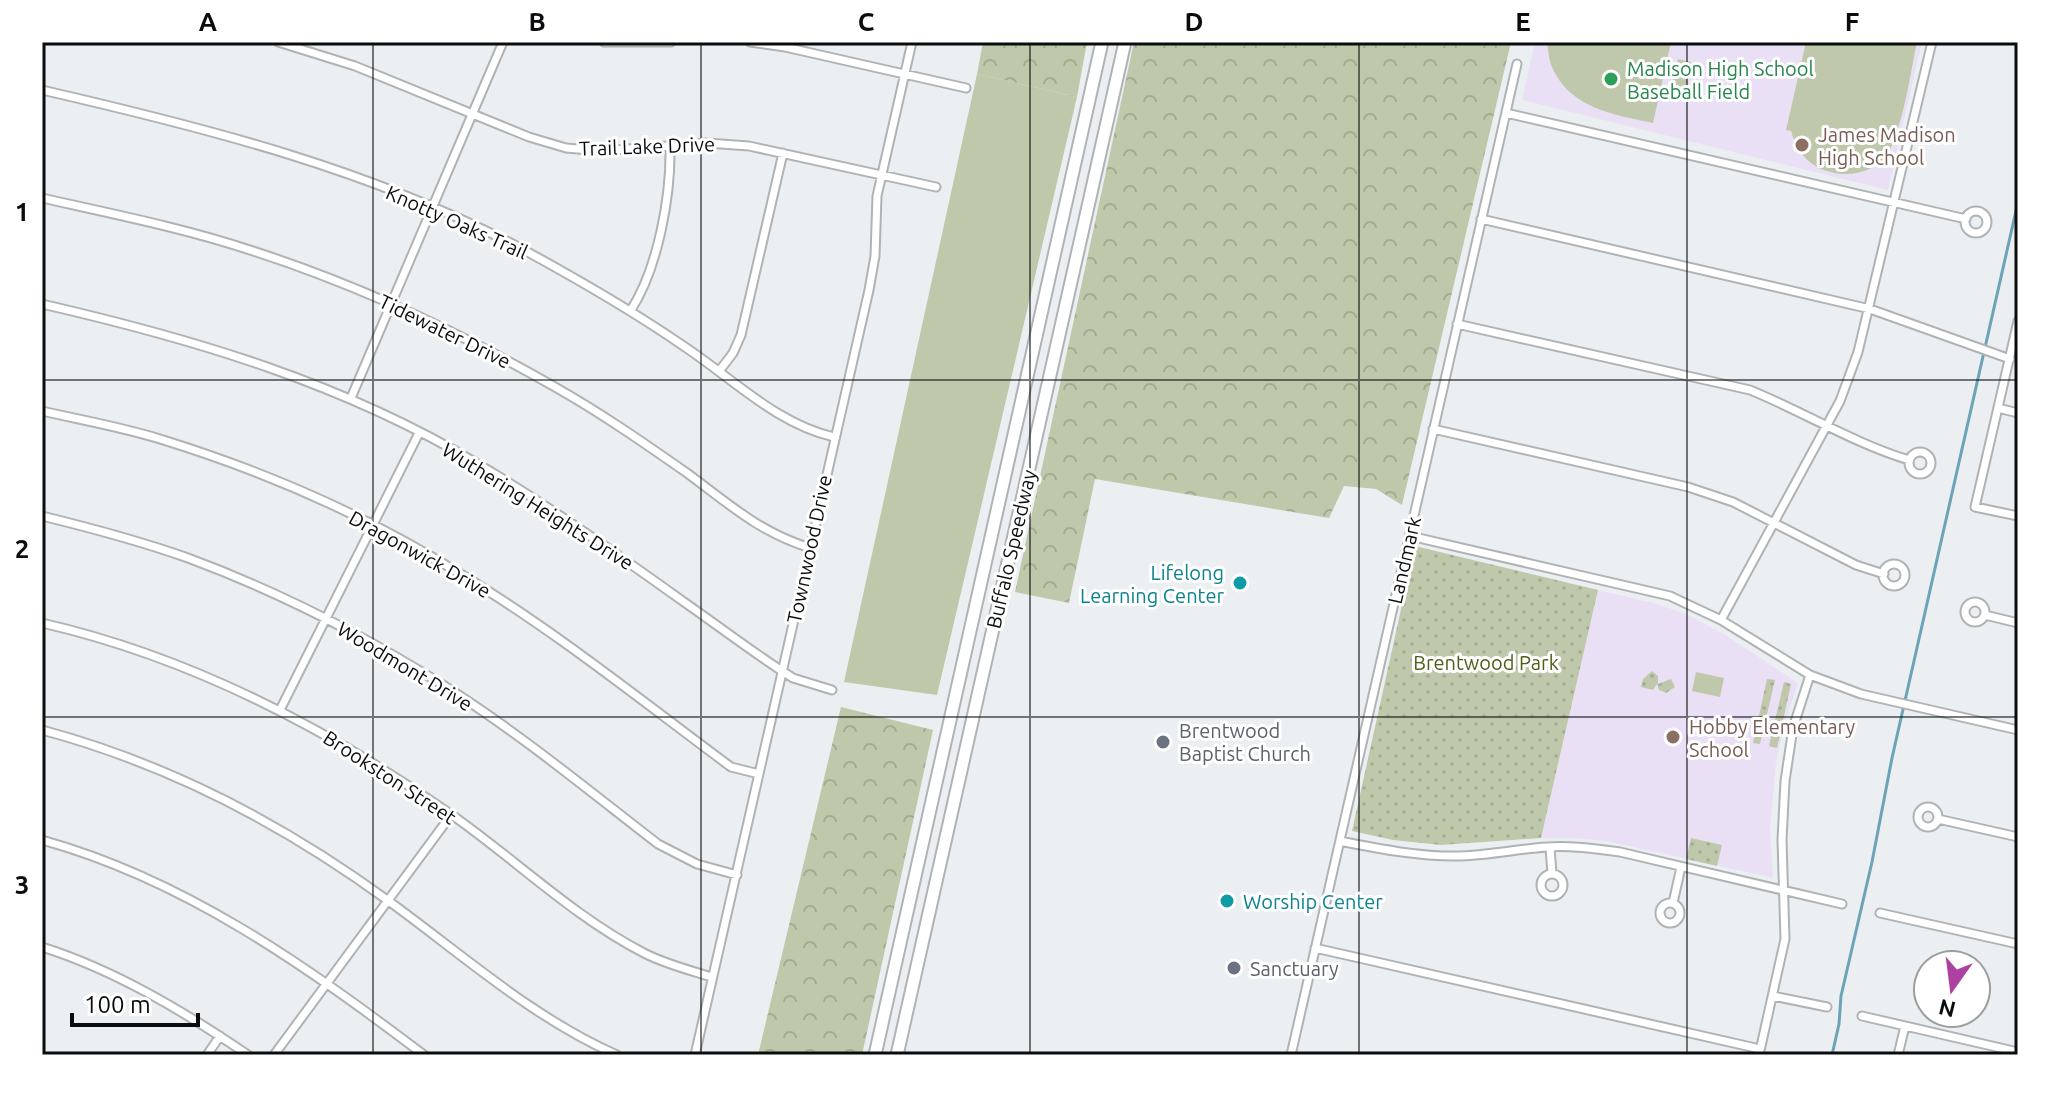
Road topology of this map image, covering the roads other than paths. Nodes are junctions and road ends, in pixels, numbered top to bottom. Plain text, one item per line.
1 (278, 42) edge
2 (503, 42) edge
3 (604, 42) edge
4 (671, 42) edge
5 (750, 42) edge
6 (912, 42) edge
7 (1102, 42) edge
8 (1125, 42) edge
9 (1932, 42) edge
10 (1517, 64) dead end
11 (1097, 67) junction
12 (1119, 72) junction
13 (905, 74) junction
14 (966, 88) dead end
15 (42, 90) edge
16 (1506, 113) junction
17 (471, 114) junction
18 (670, 147) junction
19 (783, 153) junction
20 (881, 175) junction
21 (936, 187) dead end
22 (42, 198) edge
23 (1894, 202) junction
24 (431, 207) junction
25 (1481, 219) junction
26 (1966, 219) dead end
27 (1059, 233) junction
28 (1082, 238) junction
29 (391, 303) junction
30 (42, 304) edge
31 (1870, 309) junction
32 (631, 310) junction
33 (2018, 321) edge
34 (1457, 324) junction
35 (2010, 359) junction
36 (720, 370) junction
37 (1029, 371) junction
38 (1050, 376) junction
39 (351, 398) junction
40 (1998, 408) junction
41 (42, 411) edge
42 (2018, 413) edge
43 (1827, 426) junction
44 (1433, 429) junction
45 (419, 433) junction
46 (834, 437) junction
47 (1909, 460) dead end
48 (998, 503) junction
49 (1020, 508) junction
50 (42, 516) edge
51 (2018, 516) edge
52 (1775, 522) junction
53 (373, 525) junction
54 (1410, 536) junction
55 (810, 548) junction
56 (1884, 574) dead end
57 (1985, 615) dead end
58 (324, 619) junction
59 (1721, 620) junction
60 (42, 623) edge
61 (2018, 623) edge
62 (968, 637) junction
63 (990, 642) junction
64 (783, 672) junction
65 (1810, 675) junction
66 (832, 690) dead end
67 (280, 710) junction
68 (42, 730) edge
69 (2018, 730) edge
70 (938, 771) junction
71 (759, 774) junction
72 (959, 776) junction
73 (451, 815) junction
74 (1938, 819) dead end
75 (2018, 837) edge
76 (42, 840) edge
77 (1340, 841) junction
78 (1550, 847) junction
79 (1681, 867) junction
80 (1552, 874) dead end
81 (737, 875) junction
82 (1785, 892) junction
83 (388, 900) junction
84 (908, 903) junction
85 (1673, 903) dead end
86 (1842, 904) dead end
87 (930, 908) junction
88 (1880, 913) dead end
89 (2018, 944) edge
90 (42, 947) edge
91 (1315, 948) junction
92 (712, 977) junction
93 (327, 981) junction
94 (1773, 996) junction
95 (1827, 1007) dead end
96 (1862, 1016) dead end
97 (1905, 1026) junction
98 (220, 1036) junction
99 (880, 1036) junction
100 (900, 1041) junction
101 (1760, 1052) edge
102 (2006, 1052) edge
103 (2018, 1052) edge
104 (207, 1055) edge
105 (248, 1055) edge
106 (274, 1055) edge
107 (424, 1055) edge
108 (617, 1055) edge
109 (695, 1055) edge
110 (875, 1055) edge
111 (897, 1055) edge
112 (1291, 1055) edge
113 (1898, 1055) edge

1 - 17 street, Trail Lake Drive
2 - 17 street
3 - 4 street
5 - 13 street
6 - 13 street, Townwood Drive
7 - 11 main road, Buffalo Speedway
8 - 12 main road, Buffalo Speedway
9 - 23 street
10 - 16 street, Landmark
11 - 12 main road
11 - 27 main road, Buffalo Speedway
12 - 28 main road, Buffalo Speedway
13 - 14 street
13 - 20 street, Townwood Drive
15 - 24 street, Knotty Oaks Trail
16 - 23 street
16 - 25 street, Landmark
17 - 18 street, Trail Lake Drive
17 - 24 street
18 - 19 street, Trail Lake Drive
18 - 32 street
19 - 20 street, Trail Lake Drive
19 - 36 street
20 - 21 street, Trail Lake Drive
20 - 46 street, Townwood Drive
22 - 29 street, Tidewater Drive
23 - 26 street
23 - 31 street
24 - 29 street
24 - 32 street, Knotty Oaks Trail
25 - 31 street
25 - 34 street, Landmark
27 - 28 main road
27 - 37 main road, Buffalo Speedway
28 - 38 main road, Buffalo Speedway
29 - 39 street
29 - 55 street, Tidewater Drive
30 - 39 street, Wuthering Heights Drive
31 - 35 street
31 - 43 street
32 - 36 street, Knotty Oaks Trail
33 - 35 street
34 - 43 street
34 - 44 street, Landmark
35 - 40 street
36 - 46 street, Knotty Oaks Trail
37 - 38 main road
37 - 48 main road, Buffalo Speedway
38 - 49 main road, Buffalo Speedway
39 - 45 street, Wuthering Heights Drive
40 - 42 street
40 - 51 street
41 - 53 street, Dragonwick Drive
43 - 47 street
43 - 52 street
44 - 52 street
44 - 54 street, Landmark
45 - 53 street
45 - 64 street, Wuthering Heights Drive
46 - 55 street, Townwood Drive
48 - 49 main road
48 - 62 main road, Buffalo Speedway
49 - 63 main road, Buffalo Speedway
50 - 58 street, Woodmont Drive
52 - 56 street
52 - 59 street
53 - 58 street
53 - 71 street, Dragonwick Drive
54 - 59 street
54 - 77 street, Landmark
55 - 64 street, Townwood Drive
57 - 61 street
58 - 67 street
58 - 81 street, Woodmont Drive
59 - 65 street
60 - 67 street, Brookston Street
62 - 63 main road
62 - 70 main road, Buffalo Speedway
63 - 72 main road, Buffalo Speedway
64 - 66 street, Wuthering Heights Drive
64 - 71 street, Townwood Drive
65 - 69 street
65 - 82 street
67 - 73 street, Brookston Street
68 - 83 street
70 - 72 main road
70 - 84 main road, Buffalo Speedway
71 - 81 street, Townwood Drive
72 - 87 main road, Buffalo Speedway
73 - 83 street
73 - 92 street, Brookston Street
74 - 75 street
76 - 93 street
77 - 78 street
77 - 91 street, Landmark
78 - 79 street
78 - 80 street
79 - 82 street
79 - 85 street
81 - 92 street, Townwood Drive
82 - 86 street
82 - 94 street
83 - 93 street
83 - 108 street
84 - 87 main road
84 - 99 main road, Buffalo Speedway
87 - 100 main road, Buffalo Speedway
88 - 89 street
90 - 98 street
91 - 101 street
91 - 112 street, Landmark
92 - 109 street, Townwood Drive
93 - 106 street
93 - 107 street
94 - 95 street
94 - 101 street
96 - 97 street
97 - 102 street
97 - 113 street
98 - 104 street
98 - 105 street
99 - 100 main road
99 - 110 main road, Buffalo Speedway
100 - 111 main road, Buffalo Speedway
102 - 103 street

